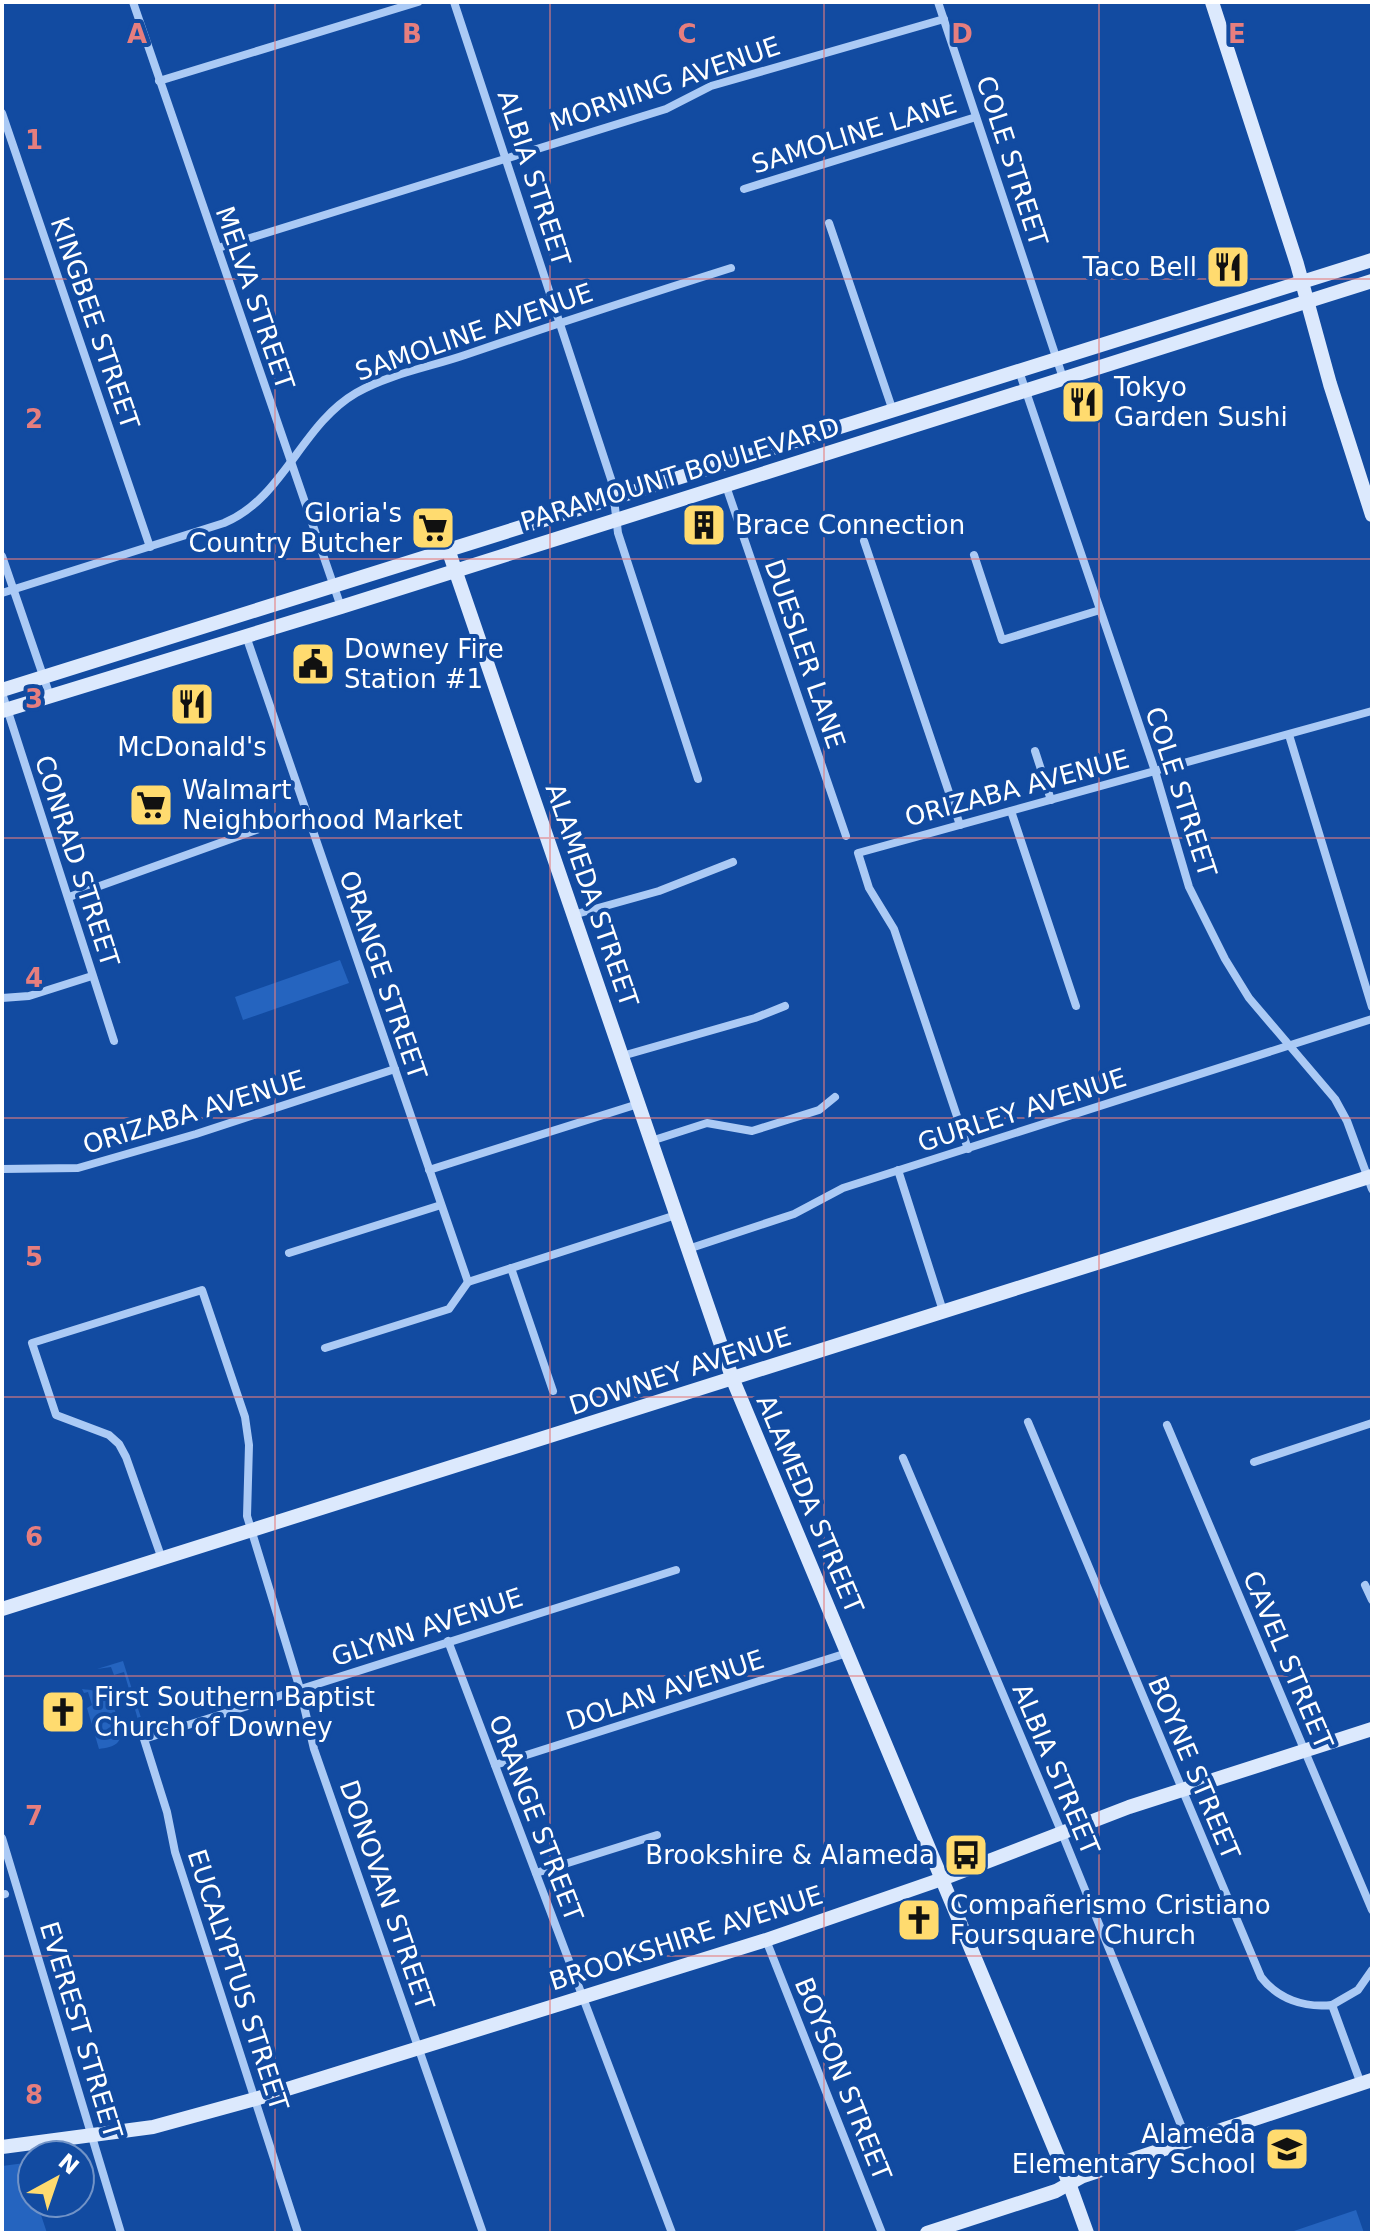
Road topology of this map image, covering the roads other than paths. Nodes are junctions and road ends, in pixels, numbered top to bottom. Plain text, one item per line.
1 (133, 2) edge
2 (418, 2) edge
3 (454, 2) edge
4 (938, 2) edge
5 (1212, 2) edge
6 (944, 19) junction
7 (159, 81) junction
8 (2, 113) edge
9 (976, 117) junction
10 (507, 157) junction
11 (744, 189) dead end
12 (829, 223) dead end
13 (218, 248) junction
14 (1372, 260) edge
15 (731, 268) dead end
16 (1372, 281) edge
17 (1302, 283) junction
18 (1307, 302) junction
19 (559, 321) junction
20 (1057, 360) junction
21 (1019, 371) junction
22 (1063, 378) junction
23 (1026, 390) junction
24 (893, 411) junction
25 (290, 462) junction
26 (726, 486) junction
27 (614, 499) junction
28 (1372, 515) edge
29 (617, 519) junction
30 (864, 541) dead end
31 (150, 547) junction
32 (449, 552) junction
33 (974, 555) dead end
34 (2, 556) edge
35 (455, 570) junction
36 (334, 588) junction
37 (14, 590) junction
38 (2, 593) edge
39 (270, 607) junction
40 (341, 607) junction
41 (1100, 610) junction
42 (246, 636) junction
43 (43, 677) junction
44 (2, 692) edge
45 (50, 696) junction
46 (5, 710) edge
47 (1372, 711) edge
48 (1289, 735) junction
49 (1035, 751) dead end
50 (1155, 771) junction
51 (698, 779) dead end
52 (1051, 800) junction
53 (1011, 811) junction
54 (306, 812) junction
55 (960, 825) junction
56 (846, 836) dead end
57 (733, 862) dead end
58 (69, 897) junction
59 (573, 915) junction
60 (92, 976) junction
61 (2, 998) edge
62 (785, 1006) dead end
63 (1076, 1006) dead end
64 (1372, 1007) edge
65 (1372, 1019) edge
66 (114, 1041) dead end
67 (1289, 1045) junction
68 (622, 1056) junction
69 (395, 1069) junction
70 (835, 1097) dead end
71 (638, 1104) junction
72 (651, 1141) junction
73 (968, 1149) junction
74 (2, 1169) edge
75 (429, 1170) junction
76 (898, 1170) junction
77 (1370, 1181) edge
78 (441, 1205) junction
79 (676, 1215) junction
80 (688, 1249) junction
81 (289, 1253) dead end
82 (511, 1268) junction
83 (468, 1282) junction
84 (943, 1311) junction
85 (325, 1348) dead end
86 (733, 1380) junction
87 (553, 1391) dead end
88 (1028, 1422) dead end
89 (1372, 1423) edge
90 (1167, 1425) dead end
91 (903, 1458) dead end
92 (1254, 1462) dead end
93 (252, 1532) junction
94 (162, 1560) junction
95 (676, 1570) dead end
96 (1365, 1585) dead end
97 (1372, 1600) edge
98 (2, 1609) edge
99 (448, 1641) junction
100 (847, 1653) junction
101 (300, 1689) junction
102 (1372, 1729) edge
103 (144, 1739) joint
104 (1305, 1750) junction
105 (495, 1765) junction
106 (1182, 1790) junction
107 (1061, 1831) junction
108 (657, 1835) dead end
109 (2, 1838) edge
110 (536, 1873) junction
111 (942, 1879) junction
112 (1372, 1910) edge
113 (766, 1940) junction
114 (1372, 1970) edge
115 (583, 1996) junction
116 (1332, 2005) junction
117 (419, 2047) junction
118 (1366, 2082) edge
119 (255, 2099) junction
120 (92, 2137) junction
121 (1187, 2140) junction
122 (2, 2147) edge
123 (1069, 2183) junction
124 (954, 2229) edge
125 (121, 2233) edge
126 (298, 2233) edge
127 (483, 2233) edge
128 (672, 2233) edge
129 (882, 2233) edge
130 (927, 2233) edge
131 (1087, 2233) edge

1 - 7 street, MELVA STREET
2 - 7 street
3 - 10 street, ALBIA STREET
4 - 6 street, COLE STREET
5 - 17 main road
6 - 9 street, COLE STREET
6 - 10 street, MORNING AVENUE
7 - 13 street, MELVA STREET
8 - 31 street, KINGBEE STREET
9 - 11 street, SAMOLINE LANE
9 - 20 street, COLE STREET
10 - 13 street, MORNING AVENUE
10 - 19 street, ALBIA STREET
12 - 24 street
13 - 25 street, MELVA STREET
14 - 17 main road, PARAMOUNT BOULEVARD
15 - 19 street, SAMOLINE AVENUE
16 - 18 main road, PARAMOUNT BOULEVARD
17 - 18 main road
17 - 20 main road, PARAMOUNT BOULEVARD
18 - 22 main road, PARAMOUNT BOULEVARD
18 - 28 main road
19 - 25 street, SAMOLINE AVENUE
19 - 27 street, ALBIA STREET
20 - 21 main road, PARAMOUNT BOULEVARD
20 - 22 street, COLE STREET
21 - 23 street, COLE STREET
21 - 24 main road, PARAMOUNT BOULEVARD
22 - 23 main road, PARAMOUNT BOULEVARD
23 - 26 main road, PARAMOUNT BOULEVARD
23 - 41 street, COLE STREET
24 - 27 main road, PARAMOUNT BOULEVARD
25 - 31 street, SAMOLINE AVENUE
25 - 36 street, MELVA STREET
26 - 29 main road, PARAMOUNT BOULEVARD
26 - 56 street, DUESLER LANE
27 - 29 street, ALBIA STREET
27 - 32 main road, PARAMOUNT BOULEVARD
29 - 35 main road, PARAMOUNT BOULEVARD
29 - 51 street, ALBIA STREET
30 - 55 street
31 - 37 street, SAMOLINE AVENUE
32 - 35 main road, ALAMEDA STREET
32 - 36 main road, PARAMOUNT BOULEVARD
33 - 41 street
34 - 37 street
35 - 40 main road, PARAMOUNT BOULEVARD
35 - 59 main road, ALAMEDA STREET
36 - 39 main road, PARAMOUNT BOULEVARD
36 - 40 street, MELVA STREET
37 - 38 street, SAMOLINE AVENUE
37 - 43 street
39 - 42 main road
39 - 43 main road, PARAMOUNT BOULEVARD
40 - 42 main road, PARAMOUNT BOULEVARD
41 - 50 street, COLE STREET
42 - 45 main road, PARAMOUNT BOULEVARD
42 - 54 street, ORANGE STREET
43 - 44 main road, PARAMOUNT BOULEVARD
43 - 45 street
44 - 46 street, CONRAD STREET
45 - 46 main road, PARAMOUNT BOULEVARD
46 - 58 street, CONRAD STREET
47 - 48 street, ORIZABA AVENUE
48 - 50 street, ORIZABA AVENUE
48 - 64 street
49 - 52 street
50 - 52 street, ORIZABA AVENUE
50 - 67 street, COLE STREET
52 - 53 street, ORIZABA AVENUE
53 - 55 street, ORIZABA AVENUE
53 - 63 street
54 - 58 street
54 - 69 street, ORANGE STREET
55 - 73 street, ORIZABA AVENUE
57 - 59 street
58 - 60 street, CONRAD STREET
59 - 68 main road, ALAMEDA STREET
60 - 61 street
60 - 66 street, CONRAD STREET
62 - 68 street
65 - 67 street, GURLEY AVENUE
67 - 73 street, GURLEY AVENUE
67 - 77 street, COLE STREET
68 - 71 main road, ALAMEDA STREET
69 - 74 street, ORIZABA AVENUE
69 - 75 street, ORANGE STREET
70 - 72 street
71 - 72 main road, ALAMEDA STREET
71 - 75 street
72 - 79 main road, ALAMEDA STREET
73 - 76 street, GURLEY AVENUE
75 - 78 street, ORANGE STREET
76 - 80 street, GURLEY AVENUE
76 - 84 street
77 - 84 main road, DOWNEY AVENUE
78 - 81 street
78 - 83 street, ORANGE STREET
79 - 80 main road, ALAMEDA STREET
79 - 82 street
80 - 86 main road, ALAMEDA STREET
82 - 83 street
82 - 87 street
83 - 85 street
84 - 86 main road, DOWNEY AVENUE
86 - 93 main road, DOWNEY AVENUE
86 - 100 main road, ALAMEDA STREET
88 - 106 street, BOYNE STREET
89 - 92 street
90 - 104 street, CAVEL STREET
91 - 107 street, ALBIA STREET
93 - 94 main road, DOWNEY AVENUE
93 - 94 street, DONOVAN STREET
93 - 101 street, DONOVAN STREET
94 - 98 main road, DOWNEY AVENUE
95 - 99 street, GLYNN AVENUE
96 - 97 street
99 - 101 street, GLYNN AVENUE
99 - 105 street, ORANGE STREET
100 - 105 street, DOLAN AVENUE
100 - 111 main road, ALAMEDA STREET
101 - 103 street, GLYNN AVENUE
101 - 117 street, DONOVAN STREET
102 - 104 main road, BROOKSHIRE AVENUE
103 - 119 street, EUCALYPTUS STREET
104 - 106 main road, BROOKSHIRE AVENUE
104 - 112 street, CAVEL STREET
105 - 110 street, ORANGE STREET
106 - 107 main road, BROOKSHIRE AVENUE
106 - 116 street, BOYNE STREET
107 - 111 main road, BROOKSHIRE AVENUE
107 - 121 street, ALBIA STREET
108 - 110 street
109 - 120 street, EVEREST STREET
110 - 115 street, ORANGE STREET
111 - 113 main road, BROOKSHIRE AVENUE
111 - 123 main road, ALAMEDA STREET
113 - 115 main road, BROOKSHIRE AVENUE
113 - 129 street, BOYSON STREET
114 - 116 street
115 - 117 main road, BROOKSHIRE AVENUE
115 - 128 street, ORANGE STREET
116 - 118 street
117 - 119 main road, BROOKSHIRE AVENUE
117 - 127 street, DONOVAN STREET
118 - 121 main road
119 - 120 main road, BROOKSHIRE AVENUE
119 - 126 street, EUCALYPTUS STREET
120 - 122 main road, BROOKSHIRE AVENUE
120 - 125 street, EVEREST STREET
121 - 123 main road
123 - 124 main road
123 - 131 main road, ALAMEDA STREET
124 - 130 main road

